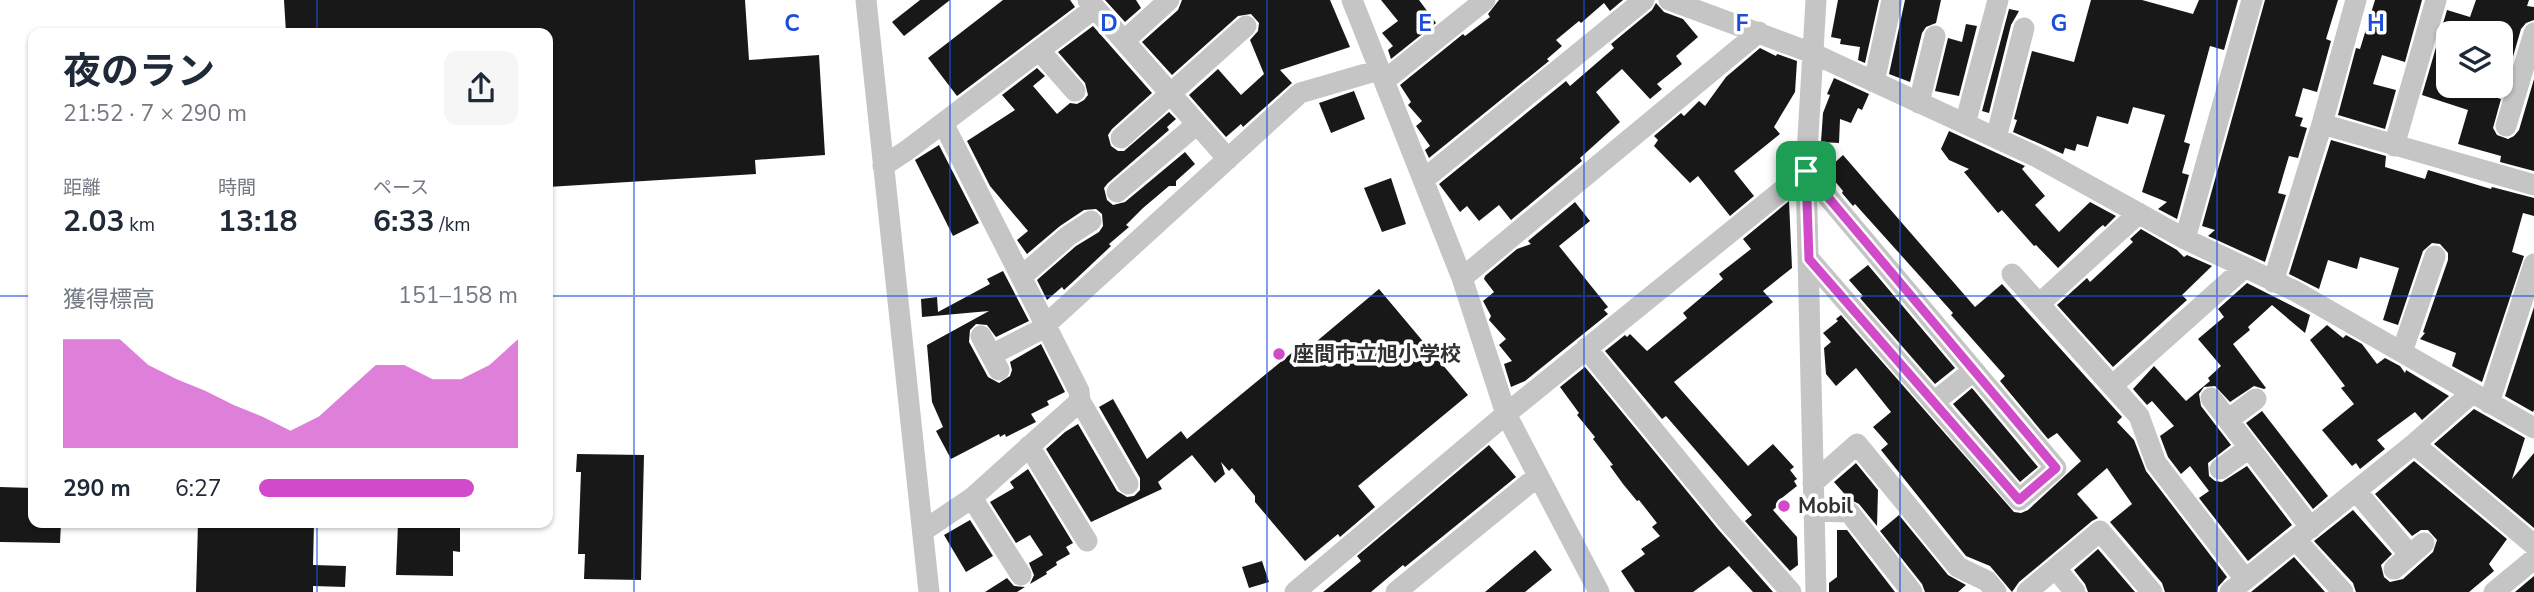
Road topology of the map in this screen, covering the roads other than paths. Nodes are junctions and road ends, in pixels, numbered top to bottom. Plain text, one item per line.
1 (866, 0) edge
2 (1169, 0) edge
3 (1352, 0) edge
4 (1485, 0) edge
5 (1644, 0) edge
6 (1669, 0) edge
7 (1816, 0) edge
8 (1892, 0) edge
9 (1998, 0) edge
10 (2252, 0) edge
11 (2356, 0) edge
12 (2436, 0) edge
13 (1092, 4) edge
14 (1246, 26) dead end
15 (2024, 28) dead end
16 (1759, 32) junction
17 (2534, 33) edge
18 (1935, 36) dead end
19 (1124, 41) junction
20 (1039, 50) junction
21 (1812, 53) junction
22 (1381, 75) junction
23 (1874, 82) junction
24 (1075, 91) dead end
25 (1171, 94) junction
26 (1919, 103) junction
27 (943, 123) junction
28 (1197, 124) junction
29 (1965, 124) junction
30 (2322, 124) junction
31 (2506, 126) dead end
32 (1121, 138) dead end
33 (1996, 138) junction
34 (2394, 146) junction
35 (1228, 159) junction
36 (883, 166) junction
37 (1806, 171) junction
38 (1423, 180) junction
39 (2534, 185) edge
40 (1117, 192) dead end
41 (2139, 213) junction
42 (1091, 221) dead end
43 (2186, 239) junction
44 (2435, 256) dead end
45 (1809, 259) junction
46 (2534, 264) edge
47 (2244, 268) junction
48 (2012, 274) dead end
49 (1021, 277) junction
50 (1462, 278) junction
51 (2273, 282) junction
52 (2039, 304) junction
53 (1045, 323) junction
54 (1586, 348) junction
55 (2402, 352) junction
56 (990, 354) dead end
57 (1973, 370) junction
58 (2112, 386) junction
59 (2211, 398) dead end
60 (2480, 398) junction
61 (2256, 399) dead end
62 (1080, 401) junction
63 (1934, 402) junction
64 (1506, 414) junction
65 (2228, 420) junction
66 (2534, 428) edge
67 (2414, 444) junction
68 (1029, 446) junction
69 (2249, 448) junction
70 (2220, 469) dead end
71 (1538, 476) junction
72 (1813, 483) junction
73 (1128, 484) dead end
74 (2356, 491) junction
75 (972, 498) junction
76 (1814, 511) junction
77 (923, 531) junction
78 (2303, 534) junction
79 (1087, 541) dead end
80 (2534, 545) edge
81 (2409, 556) dead end
82 (2534, 559) edge
83 (2056, 569) junction
84 (1021, 575) dead end
85 (2237, 586) edge
86 (929, 592) edge
87 (1295, 592) edge
88 (1396, 592) edge
89 (1599, 592) edge
90 (1791, 592) edge
91 (1816, 592) edge
92 (1912, 592) edge
93 (1996, 592) edge
94 (2026, 592) edge
95 (2075, 592) edge
96 (2152, 592) edge
97 (2343, 592) edge
98 (2494, 592) edge

1 - 36 street
2 - 19 street
3 - 22 street
4 - 22 street
5 - 38 street
6 - 16 street
7 - 21 street
8 - 23 street
9 - 29 street
10 - 43 street
11 - 30 street
12 - 34 street
13 - 19 street
13 - 20 street
14 - 25 street
15 - 33 street
16 - 21 street
16 - 50 street
17 - 31 street
18 - 26 street
19 - 25 street
20 - 24 street
20 - 27 street
21 - 23 street
21 - 37 street
22 - 35 street
22 - 38 street
23 - 26 street
25 - 28 street
25 - 32 street
26 - 29 street
27 - 36 street
27 - 49 street
28 - 35 street
28 - 40 street
29 - 33 street
30 - 34 street
30 - 51 street
33 - 41 street
34 - 39 street
35 - 53 street
36 - 77 street
37 - 45 street
37 - 54 street
37 - 57 street
38 - 50 street
41 - 43 street
41 - 52 street
42 - 49 street
43 - 47 street
44 - 55 street
45 - 63 street
45 - 72 street
46 - 60 street
47 - 51 street
47 - 58 street
48 - 52 street
49 - 53 street
50 - 64 street
51 - 55 street
52 - 58 street
53 - 56 street
53 - 62 street
54 - 64 street
54 - 90 street
55 - 60 street
57 - 63 street
57 - 63 street
58 - 85 street
59 - 65 street
60 - 66 street
60 - 67 street
61 - 65 street
62 - 68 street
62 - 73 street
64 - 71 street
64 - 87 street
65 - 69 street
67 - 74 street
67 - 80 street
68 - 75 street
68 - 79 street
69 - 70 street
69 - 78 street
71 - 88 street
71 - 89 street
72 - 76 street
72 - 93 street
74 - 78 street
74 - 81 street
75 - 77 street
75 - 84 street
76 - 91 street
76 - 92 street
77 - 86 street
78 - 85 street
78 - 97 street
82 - 98 street
83 - 94 street
83 - 95 street
83 - 96 street

